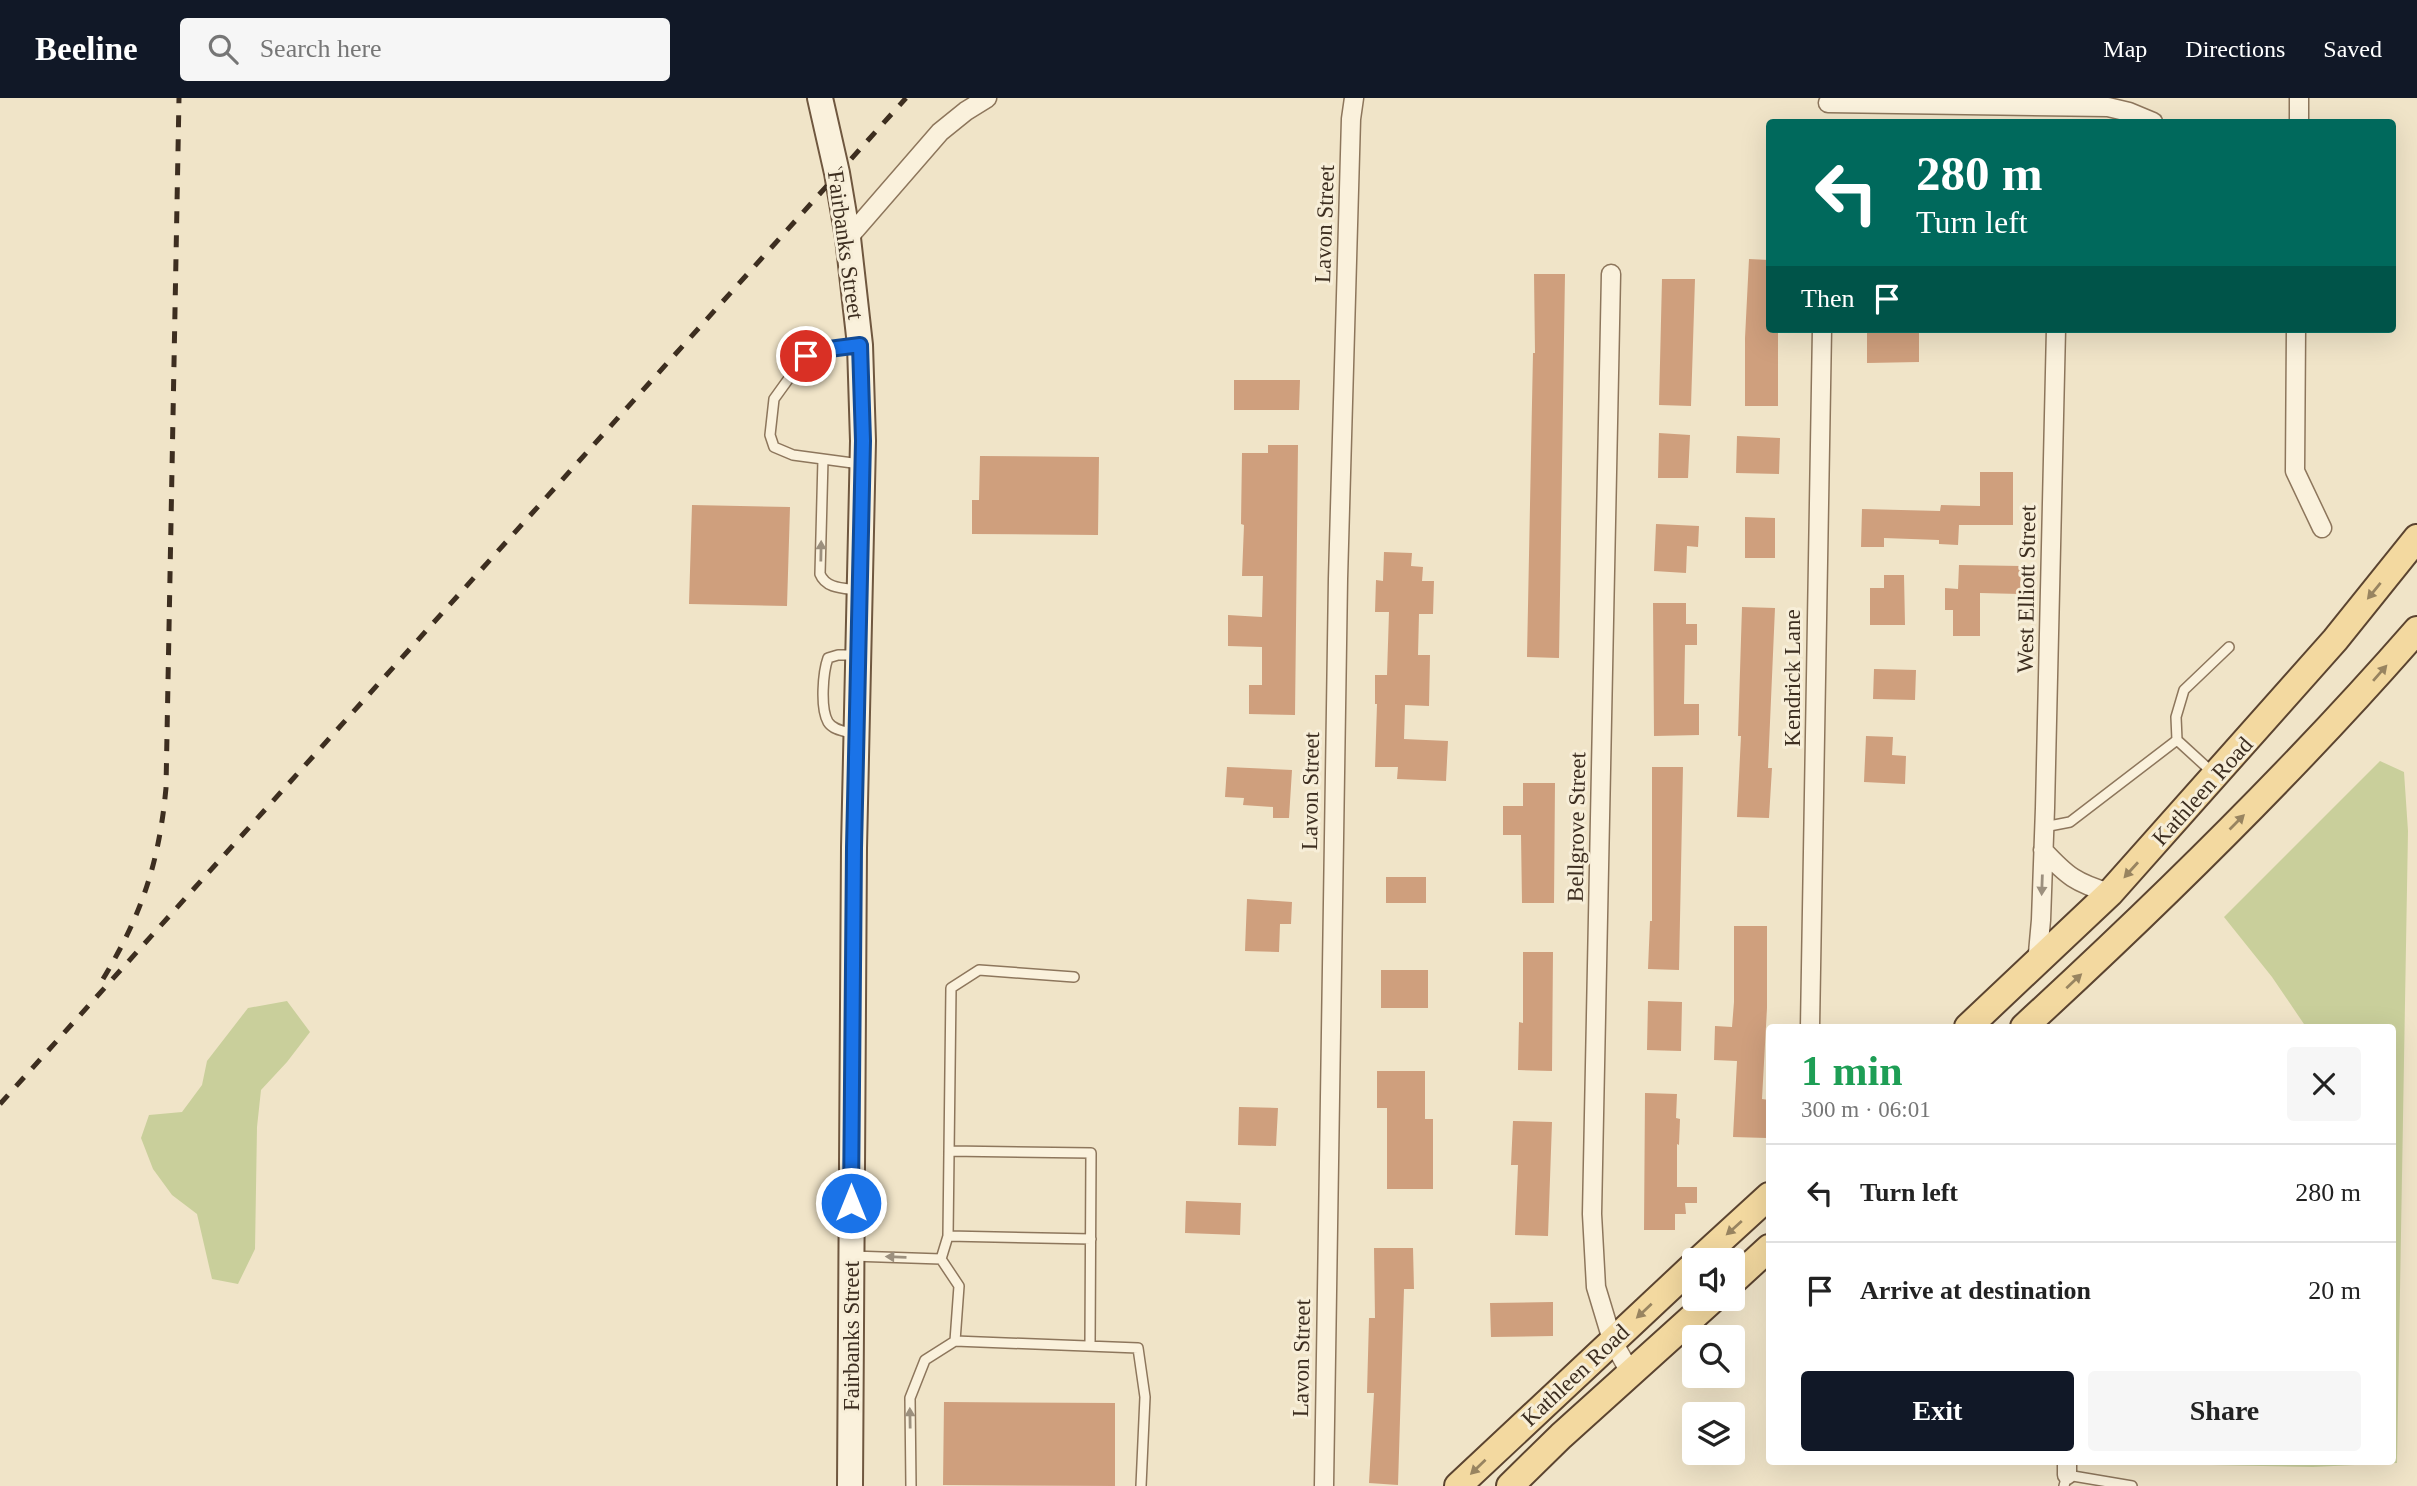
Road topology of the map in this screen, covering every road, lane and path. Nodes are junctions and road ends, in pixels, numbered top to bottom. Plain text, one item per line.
1 (820, 98) edge
2 (987, 98) edge
3 (1354, 98) edge
4 (2299, 98) edge
5 (1828, 101) edge
6 (2060, 109) edge
7 (1827, 119) edge
8 (2146, 119) edge
9 (2299, 119) edge
10 (848, 238) junction
11 (1611, 274) dead end
12 (1822, 333) edge
13 (2056, 333) edge
14 (2296, 333) edge
15 (860, 345) junction
16 (823, 459) junction
17 (862, 464) junction
18 (2322, 528) dead end
19 (2417, 538) edge
20 (859, 590) junction
21 (2417, 630) edge
22 (2229, 647) dead end
23 (858, 655) junction
24 (856, 734) junction
25 (2177, 740) junction
26 (2216, 775) junction
27 (2044, 827) junction
28 (2043, 850) junction
29 (2110, 893) junction
30 (2037, 964) junction
31 (1074, 977) dead end
32 (1810, 1024) edge
33 (1971, 1024) edge
34 (2027, 1024) edge
35 (949, 1150) junction
36 (1766, 1199) edge
37 (948, 1236) junction
38 (1091, 1239) junction
39 (1712, 1248) edge
40 (1766, 1251) edge
41 (851, 1256) junction
42 (941, 1259) junction
43 (1745, 1270) edge
44 (1682, 1276) edge
45 (1700, 1311) edge
46 (1612, 1340) junction
47 (955, 1341) junction
48 (1090, 1346) junction
49 (1631, 1374) junction
50 (2066, 1474) edge
51 (850, 1486) edge
52 (911, 1486) edge
53 (1141, 1486) edge
54 (1324, 1486) edge
55 (1458, 1486) edge
56 (1510, 1486) edge
57 (2132, 1486) edge

1 - 10 street, Fairbanks Street
2 - 10 street
3 - 54 street, Lavon Street
4 - 9 street
5 - 6 street
5 - 7 street
6 - 8 street
10 - 15 street, Fairbanks Street
11 - 46 street, Bellgrove Street
12 - 32 street, Kendrick Lane
13 - 27 street, West Elliott Street
14 - 18 street
15 - 16 lane
15 - 17 street, Fairbanks Street
16 - 17 lane
20 -> 16 lane
17 - 20 street, Fairbanks Street
19 -> 26 main road, Kathleen Road
20 - 23 street, Fairbanks Street
34 -> 21 main road, Kathleen Road
22 - 25 lane
23 - 24 street, Fairbanks Street
23 - 24 lane
24 - 41 street, Fairbanks Street
25 - 26 lane
25 - 27 lane
26 -> 29 main road, Kathleen Road
27 - 28 street, West Elliott Street
28 - 29 street
28 -> 30 street, West Elliott Street
29 - 30 main road, Kathleen Road
30 - 33 main road, Kathleen Road
31 - 35 lane
35 - 37 lane
35 - 38 lane
36 -> 39 main road
37 - 38 lane
37 - 42 lane
38 - 48 lane
40 - 43 main road
42 -> 41 lane
41 - 51 street, Fairbanks Street
42 - 47 lane
44 -> 46 main road, Kathleen Road
45 - 49 main road, Kathleen Road
46 - 49 street, Bellgrove Street
46 -> 55 main road, Kathleen Road
47 - 48 lane
52 -> 47 lane
48 - 53 lane
49 - 56 main road, Kathleen Road
50 - 57 lane

